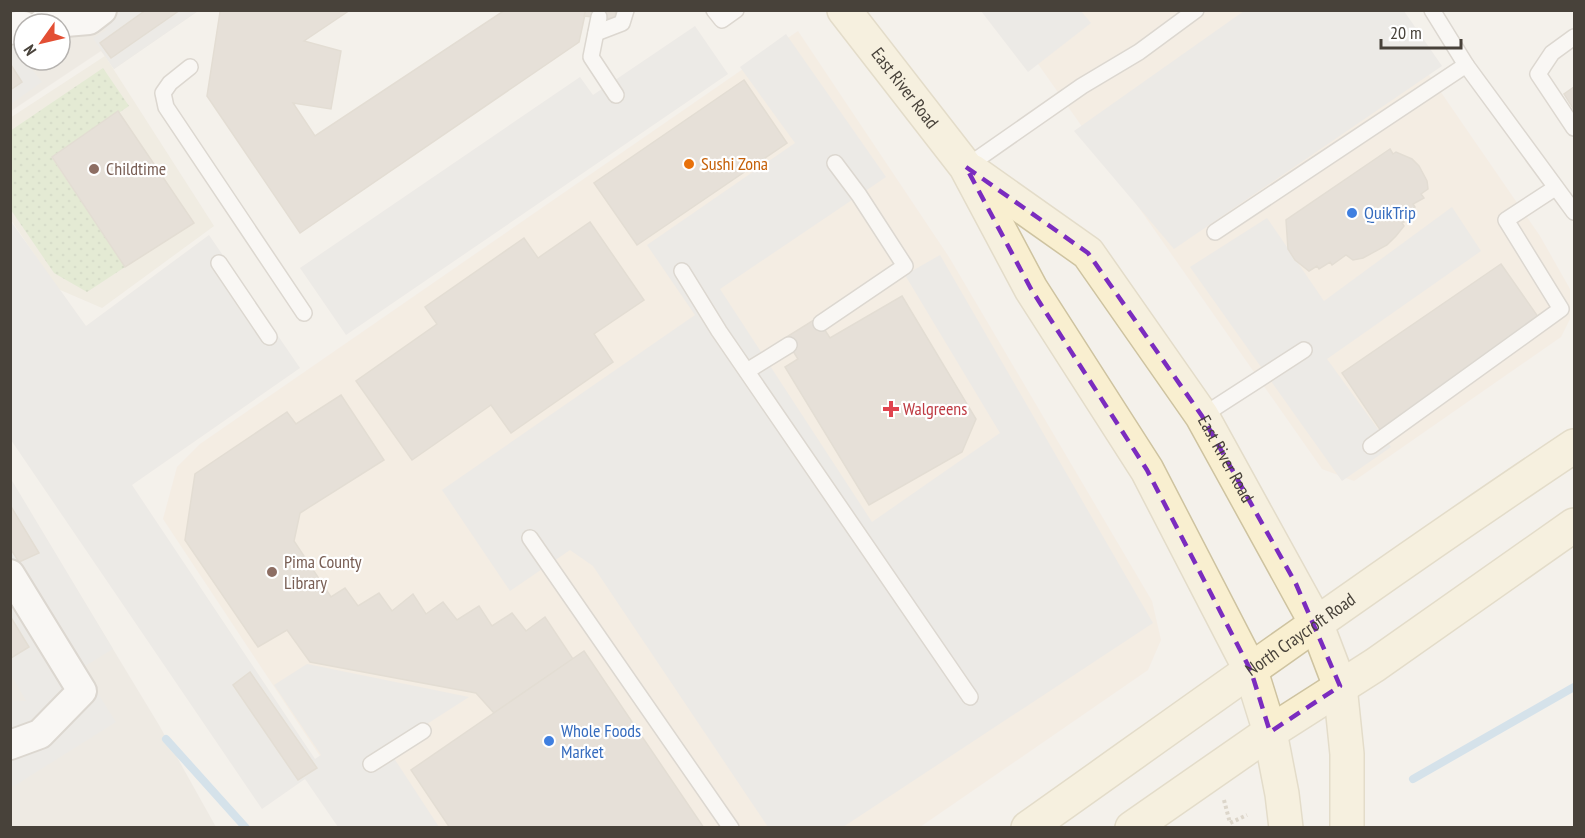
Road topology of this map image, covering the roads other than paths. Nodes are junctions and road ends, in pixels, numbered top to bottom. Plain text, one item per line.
1 (102, 10) edge
2 (626, 10) edge
3 (714, 10) edge
4 (736, 10) edge
5 (844, 10) edge
6 (1196, 10) edge
7 (1432, 10) edge
8 (599, 17) dead end
9 (72, 21) edge
10 (596, 33) junction
11 (1575, 37) edge
12 (1466, 65) junction
13 (190, 67) dead end
14 (616, 95) dead end
15 (1575, 128) edge
16 (835, 163) dead end
17 (966, 167) junction
18 (1555, 188) junction
19 (1575, 212) edge
20 (1215, 231) dead end
21 (219, 263) dead end
22 (682, 272) dead end
23 (304, 313) dead end
24 (821, 322) dead end
25 (269, 337) dead end
26 (789, 345) dead end
27 (1304, 350) dead end
28 (747, 371) junction
29 (1202, 416) junction
30 (1371, 446) dead end
31 (1575, 446) edge
32 (1575, 525) edge
33 (530, 538) dead end
34 (10, 574) edge
35 (1316, 623) junction
36 (1251, 671) junction
37 (1340, 686) junction
38 (970, 697) dead end
39 (423, 731) dead end
40 (1270, 732) junction
41 (10, 745) edge
42 (371, 764) dead end
43 (731, 828) edge
44 (1029, 828) edge
45 (1132, 828) edge
46 (1286, 828) edge
47 (1347, 828) edge

1 - 9 street
2 - 10 lane
3 - 4 lane
5 - 17 street, East River Road
6 - 17 lane
7 - 12 lane
8 - 10 lane
10 - 14 lane
11 - 15 lane
12 - 18 lane
12 - 20 lane
13 - 23 lane
16 - 24 lane
17 - 29 street, East River Road
17 - 36 street, East River Road
18 - 19 lane
18 - 30 lane
21 - 25 lane
22 - 28 lane
26 - 28 lane
27 - 29 lane
28 - 38 lane
29 - 35 street, East River Road
31 - 35 street, North Craycroft Road
32 - 37 street
33 - 43 lane
34 - 41 street
35 - 36 street, North Craycroft Road
35 - 37 street, East River Road
36 - 40 street, East River Road
36 - 44 street, North Craycroft Road
37 - 40 street
37 - 47 street, East River Road
39 - 42 lane
40 - 45 street
40 - 46 street, East River Road

